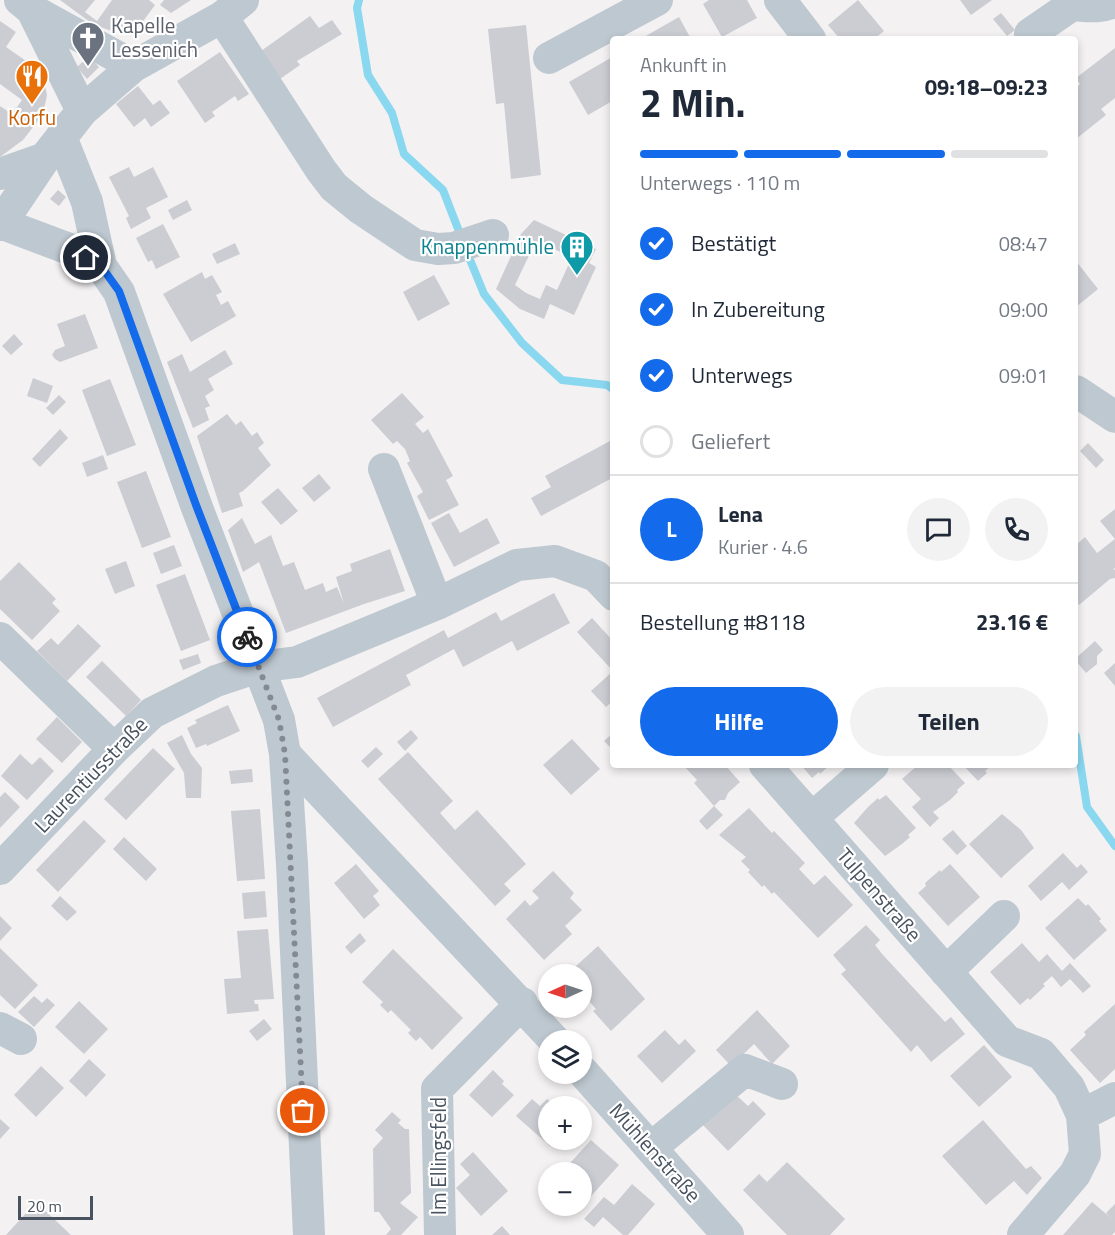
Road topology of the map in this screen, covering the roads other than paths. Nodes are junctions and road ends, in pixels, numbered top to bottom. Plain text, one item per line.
1 (657, 0) edge
2 (780, 0) edge
3 (1115, 1) edge
4 (26, 5) edge
5 (232, 8) edge
6 (1030, 34) dead end
7 (808, 36) edge
8 (549, 58) dead end
9 (134, 66) junction
10 (82, 111) junction
11 (53, 147) junction
12 (0, 174) edge
13 (0, 224) edge
14 (475, 241) dead end
15 (101, 266) junction
16 (1078, 392) edge
17 (1115, 417) edge
18 (384, 469) dead end
19 (610, 591) edge
20 (437, 604) junction
21 (0, 638) edge
22 (258, 667) junction
23 (114, 749) junction
24 (285, 754) junction
25 (768, 768) edge
26 (870, 768) edge
27 (812, 818) junction
28 (0, 869) edge
29 (1004, 916) dead end
30 (946, 972) junction
31 (522, 1003) junction
32 (545, 1030) edge
33 (592, 1082) edge
34 (782, 1084) dead end
35 (1115, 1098) edge
36 (1082, 1116) junction
37 (651, 1148) junction
38 (309, 1235) edge
39 (440, 1235) edge
40 (728, 1235) edge
41 (1023, 1235) edge

1 - 8 street
2 - 7 street
3 - 6 street
4 - 9 street
4 - 10 street
5 - 9 street
5 - 14 street
9 - 10 street
10 - 11 street
11 - 12 street
11 - 13 street
11 - 15 street
13 - 15 street
15 - 22 street
16 - 17 street
18 - 20 street
19 - 20 street, Laurentiusstraße
20 - 22 street, Laurentiusstraße
21 - 23 street
22 - 23 street, Laurentiusstraße
22 - 24 street
23 - 28 street, Laurentiusstraße
24 - 31 street
24 - 38 street
25 - 27 street, Tulpenstraße
26 - 27 street
27 - 30 street, Tulpenstraße
29 - 30 street
30 - 36 street, Tulpenstraße
31 - 32 street
31 - 39 street, Im Ellingsfeld
33 - 37 street, Mühlenstraße
34 - 37 street
35 - 36 street
36 - 41 street, Tulpenstraße
37 - 40 street, Mühlenstraße

